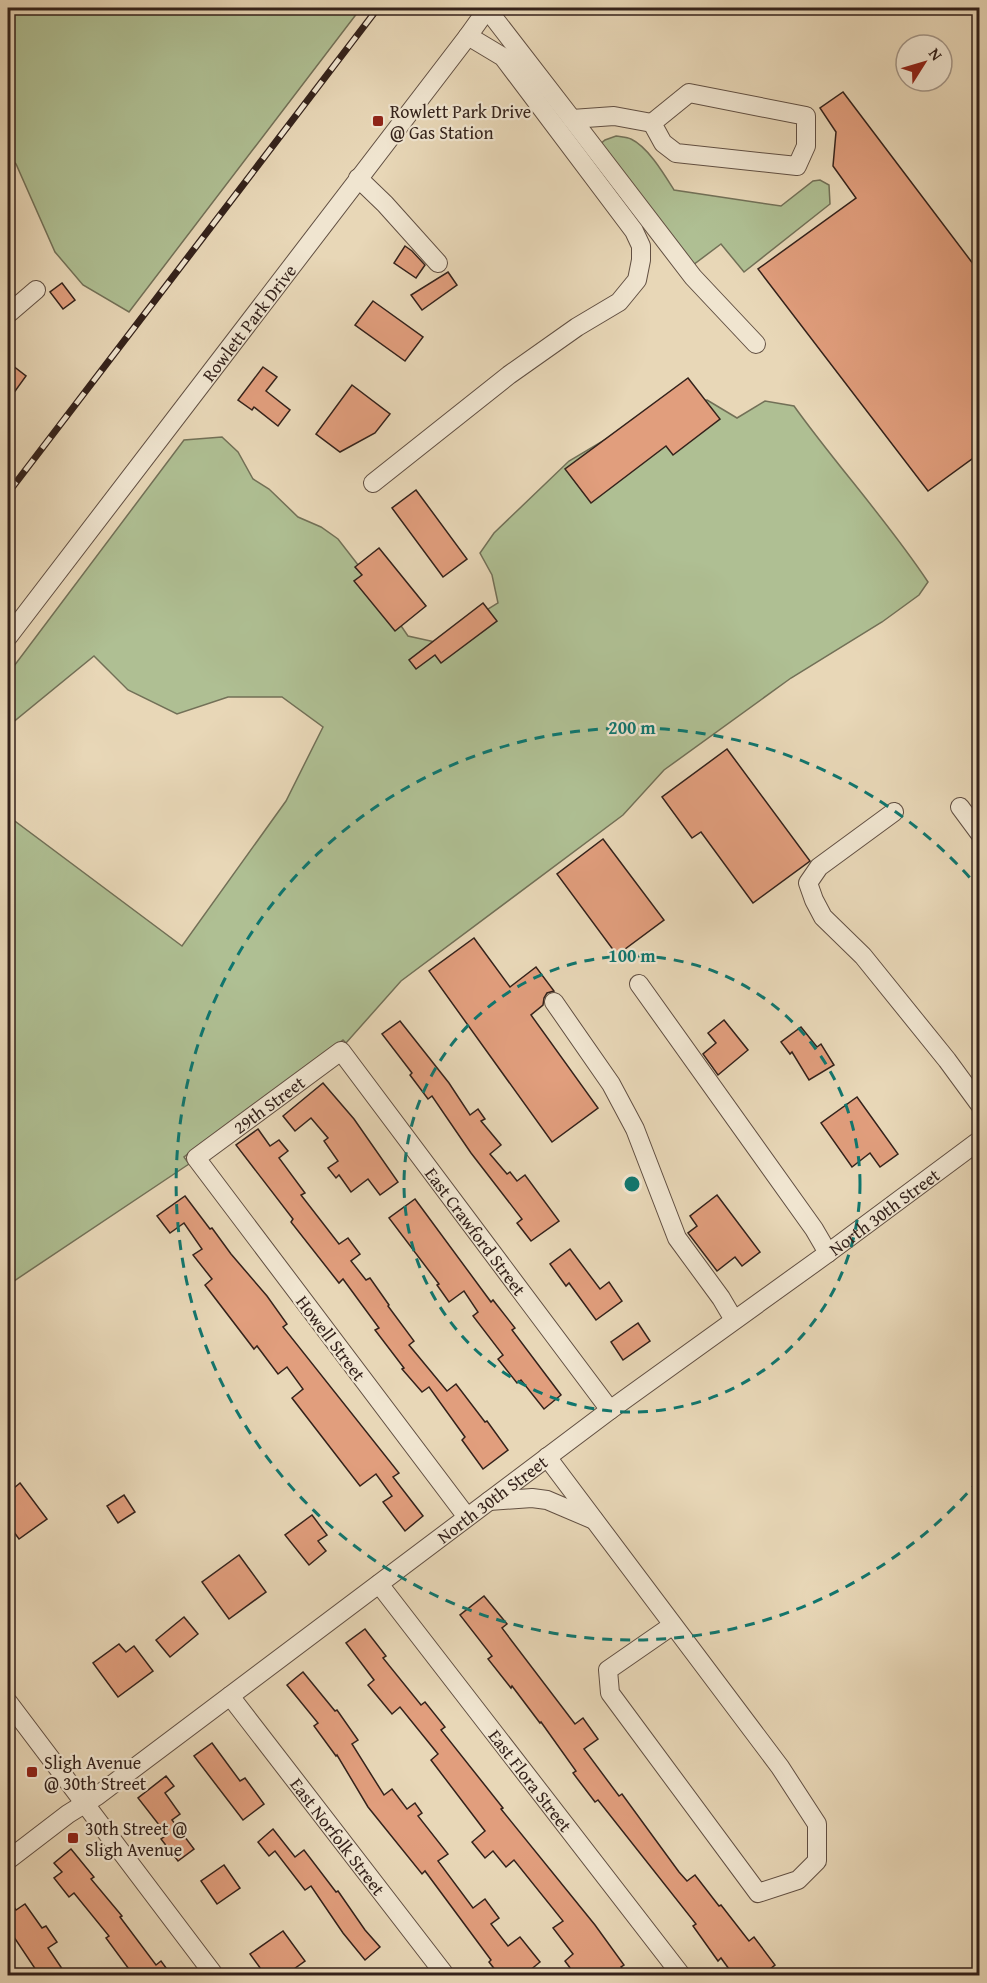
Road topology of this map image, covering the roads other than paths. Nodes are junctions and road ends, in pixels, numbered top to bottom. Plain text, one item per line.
1 (488, 8) edge
2 (468, 36) junction
3 (572, 119) junction
4 (652, 123) junction
5 (358, 178) junction
6 (438, 263) dead end
7 (36, 290) dead end
8 (8, 315) edge
9 (756, 344) dead end
10 (373, 483) dead end
11 (8, 637) edge
12 (960, 807) dead end
13 (894, 812) dead end
14 (980, 834) edge
15 (639, 984) dead end
16 (554, 1002) dead end
17 (341, 1051) joint
18 (980, 1105) edge
19 (980, 1140) edge
20 (196, 1158) joint
21 (828, 1253) junction
22 (734, 1320) junction
23 (610, 1410) junction
24 (548, 1457) junction
25 (489, 1500) junction
26 (467, 1517) junction
27 (596, 1521) junction
28 (379, 1584) junction
29 (673, 1625) junction
30 (230, 1696) junction
31 (8, 1702) edge
32 (83, 1804) junction
33 (8, 1860) edge
34 (214, 1976) edge
35 (447, 1976) edge
36 (682, 1976) edge

1 - 2 street, Rowlett Park Drive
1 - 3 street
2 - 5 street, Rowlett Park Drive
2 - 10 street
3 - 4 street
3 - 9 street
4 - 4 street
5 - 6 street
5 - 11 street, Rowlett Park Drive
7 - 8 street
12 - 14 street
13 - 18 street
15 - 21 street
16 - 22 street
17 - 20 street, 29th Street
17 - 23 street, East Crawford Street
19 - 21 street, North 30th Street
20 - 26 street, Howell Street
21 - 22 street, North 30th Street
22 - 23 street, North 30th Street
23 - 24 street, North 30th Street
24 - 25 street, North 30th Street
24 - 27 street
25 - 26 street, North 30th Street
25 - 27 street
26 - 28 street, North 30th Street
27 - 29 street
28 - 30 street, North 30th Street
28 - 36 street, East Flora Street
29 - 29 street
30 - 32 street, North 30th Street
30 - 35 street, East Norfolk Street
31 - 32 street
32 - 33 street, North 30th Street
32 - 34 street

